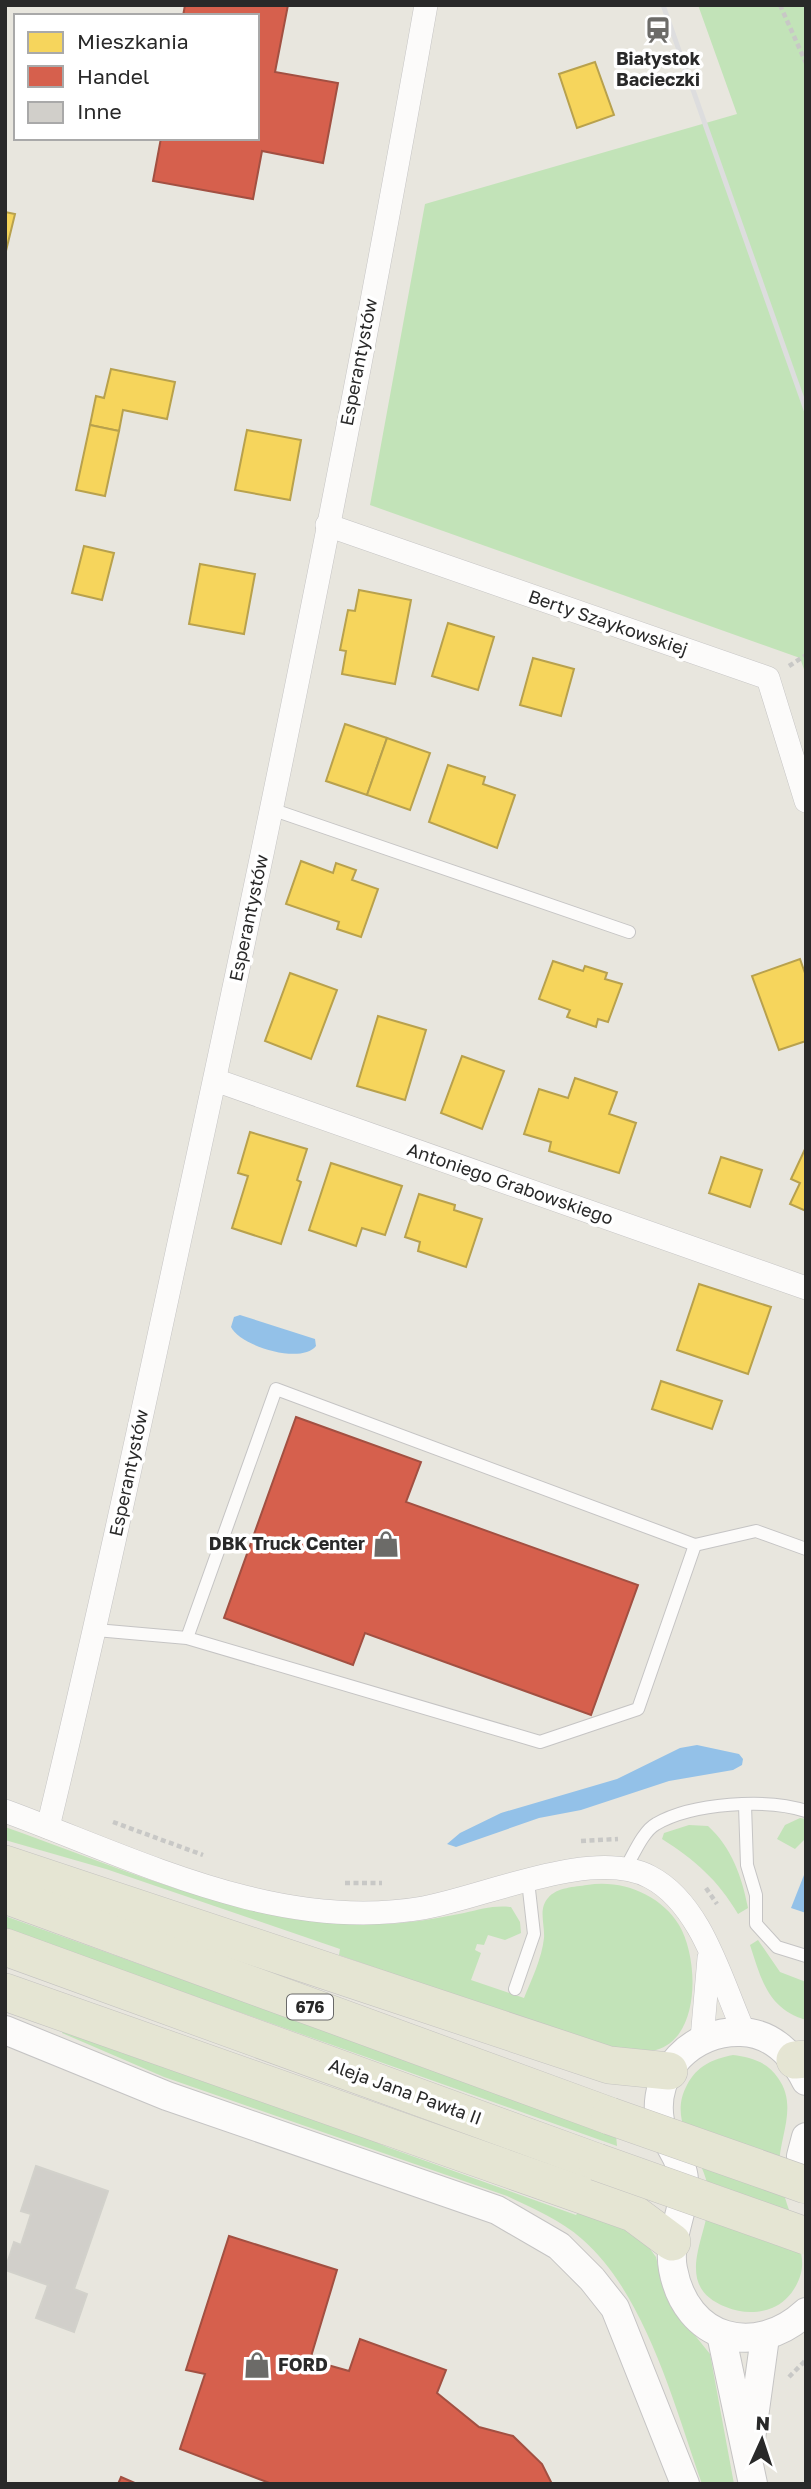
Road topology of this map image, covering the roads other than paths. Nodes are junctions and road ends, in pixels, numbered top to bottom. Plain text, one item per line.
1 (426, 5) edge
2 (327, 525) junction
3 (806, 801) edge
4 (271, 809) junction
5 (629, 932) dead end
6 (215, 1080) junction
7 (806, 1288) edge
8 (695, 1545) junction
9 (806, 1549) edge
10 (96, 1630) junction
11 (187, 1638) junction
12 (745, 1805) junction
13 (5, 1811) edge
14 (806, 1811) edge
15 (47, 1826) junction
16 (625, 1869) junction
17 (528, 1881) junction
18 (7, 1886) edge
19 (5, 1947) edge
20 (710, 1955) junction
21 (806, 1956) edge
22 (514, 1989) dead end
23 (5, 1992) edge
24 (5, 2030) edge
25 (744, 2032) junction
26 (702, 2039) junction
27 (802, 2067) edge
28 (669, 2071) junction
29 (806, 2137) edge
30 (806, 2187) edge
31 (806, 2236) edge
32 (672, 2242) junction
33 (806, 2312) edge
34 (721, 2334) junction
35 (765, 2337) junction
36 (751, 2472) edge
37 (685, 2484) edge

1 - 2 street, Esperantystów
2 - 3 street, Berty Szaykowskiej
2 - 4 street, Esperantystów
4 - 5 lane
4 - 6 street, Esperantystów
6 - 7 street, Antoniego Grabowskiego
6 - 10 street, Esperantystów
8 - 9 lane
8 - 11 lane
8 - 11 lane
10 - 11 lane
10 - 15 street, Esperantystów
12 - 14 lane
12 - 16 lane
12 - 21 lane
13 - 15 street
15 - 17 street
16 - 17 street
16 - 20 street
17 - 22 lane
18 - 28 main road
18 - 30 main road, 676, bridge
19 - 31 main road, Aleja Jana Pawła II, bridge
20 - 25 street
20 - 26 street
23 - 32 main road
24 - 37 street
25 - 26 street
25 - 27 street
26 - 28 street
28 - 32 street
29 - 30 street
32 - 34 street
33 - 35 street
34 - 35 street
34 - 36 street
35 - 36 street

